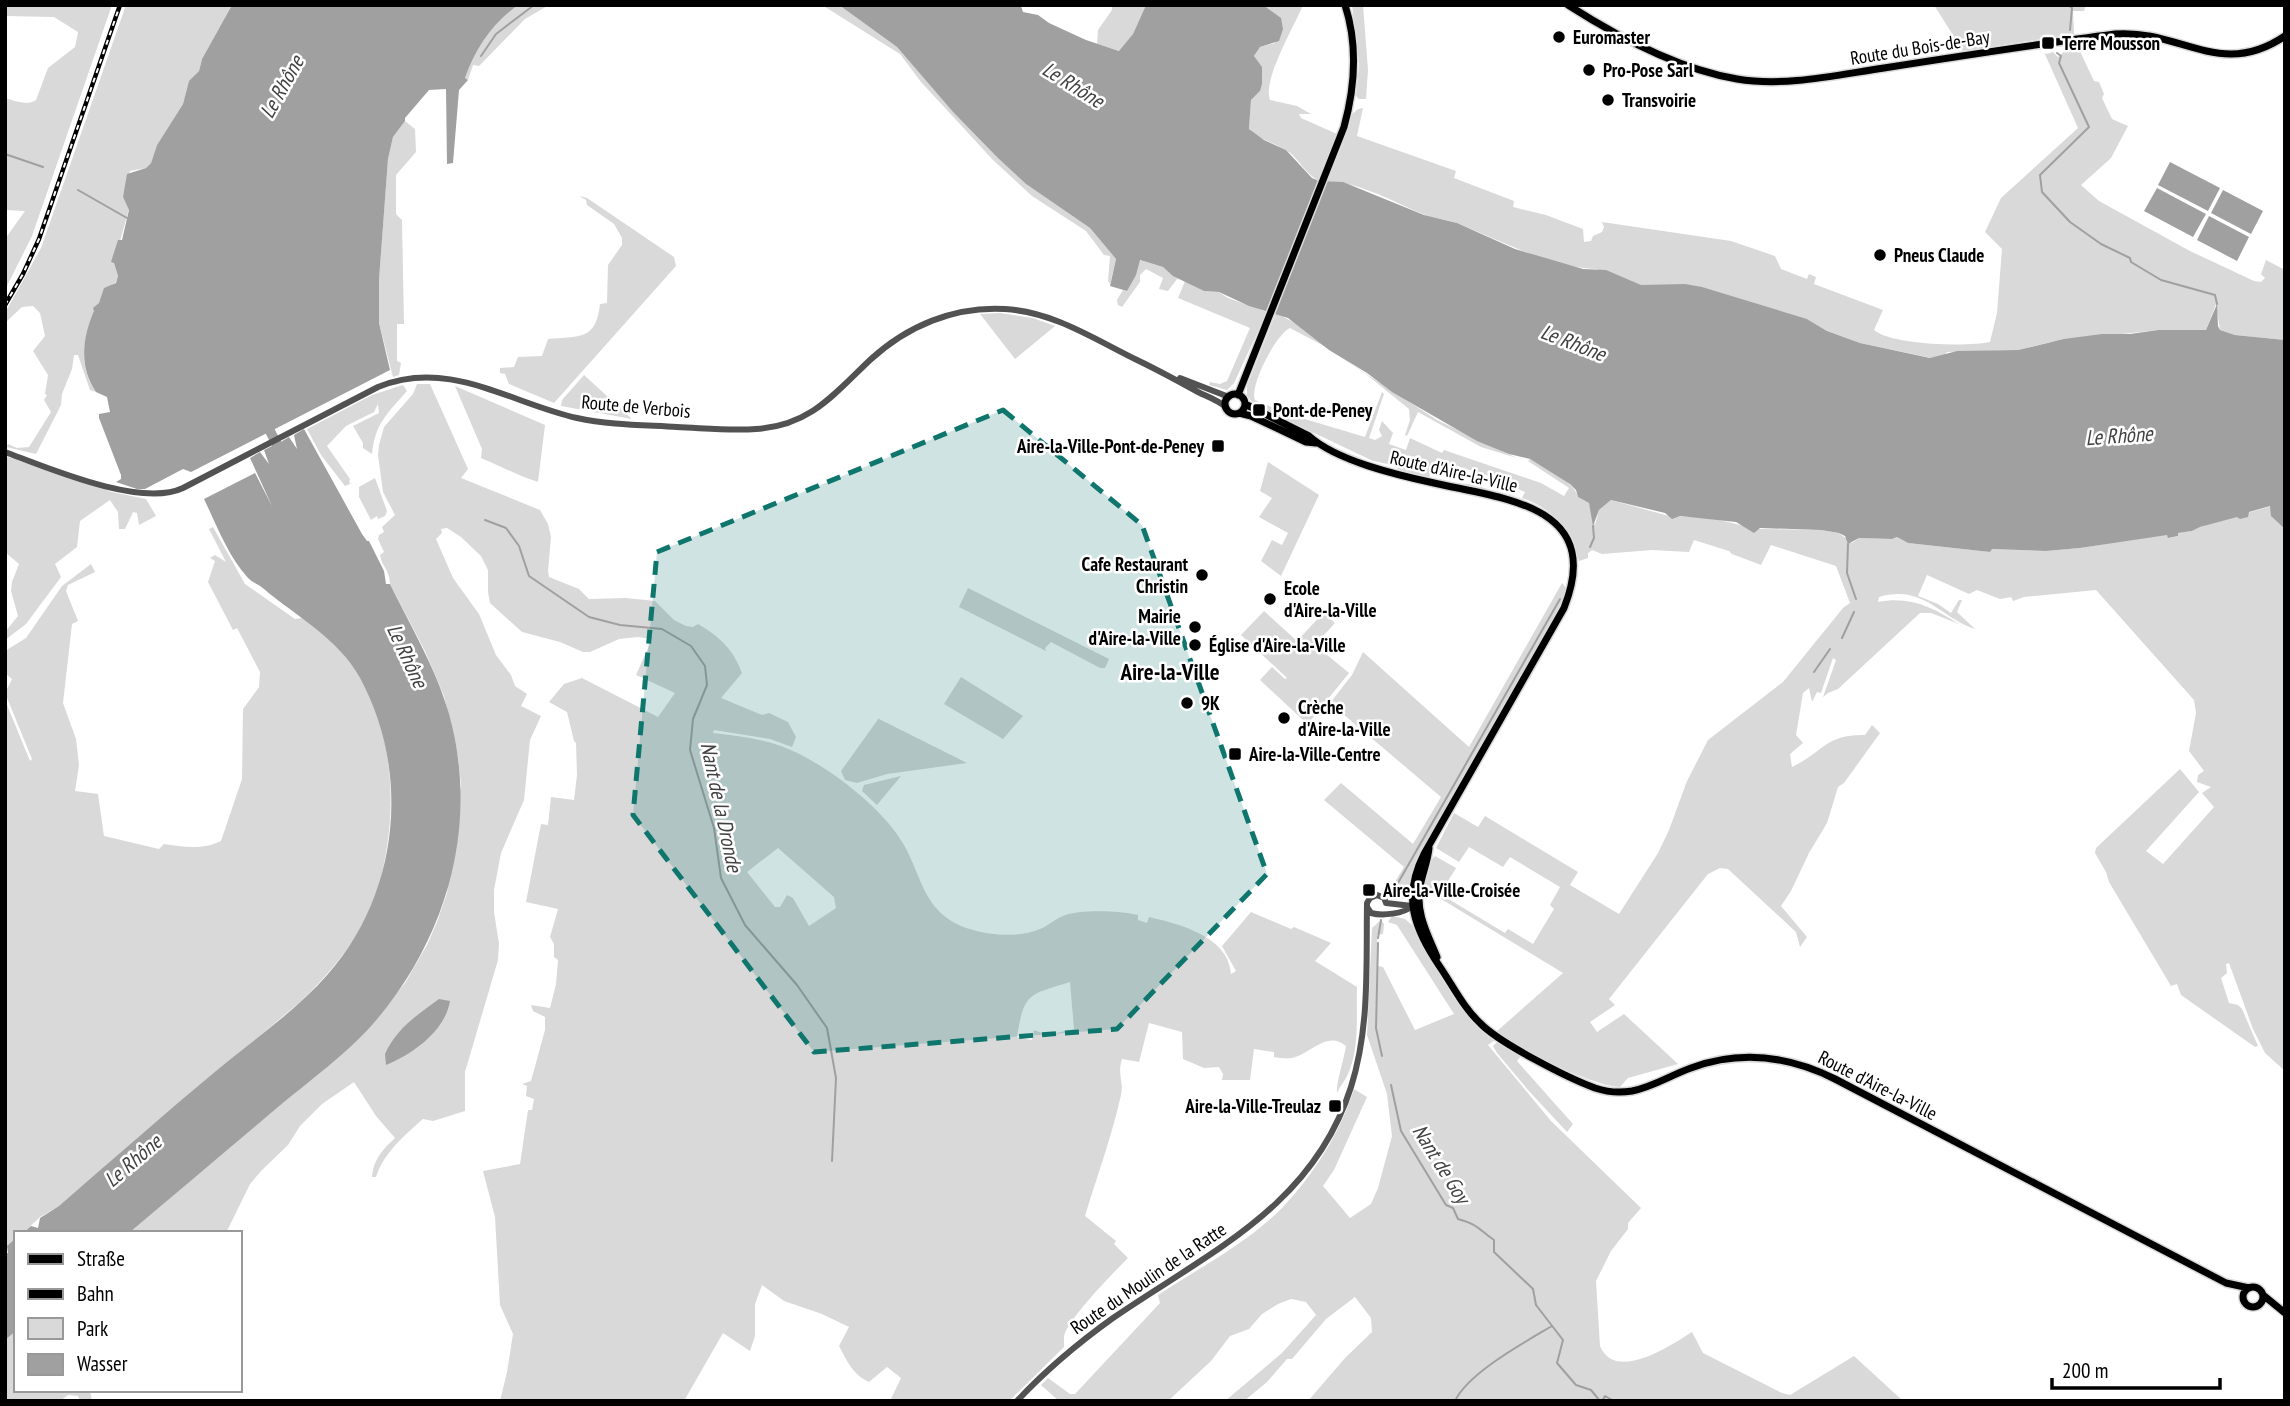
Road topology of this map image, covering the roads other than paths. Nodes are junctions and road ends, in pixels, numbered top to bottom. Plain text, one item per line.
1 (1568, 5) edge
2 (1346, 6) edge
3 (2285, 36) edge
4 (1168, 375) junction
5 (1238, 395) junction
6 (1229, 397) junction
7 (1245, 404) junction
8 (1226, 407) junction
9 (1239, 413) junction
10 (1317, 443) junction
11 (5, 452) edge
12 (1386, 903) junction
13 (1415, 905) junction
14 (1367, 907) junction
15 (1380, 914) junction
16 (1368, 932) junction
17 (2226, 1283) junction
18 (2249, 1288) junction
19 (2263, 1295) junction
20 (2244, 1300) junction
21 (2256, 1306) junction
22 (2283, 1312) edge
23 (1017, 1401) edge

1 - 3 main road, Route du Bois-de-Bay
2 - 5 main road
4 - 6 street, Route de Verbois
4 - 8 street, Route de Verbois
4 - 11 street, Route de Verbois
5 - 6 main road
5 - 7 main road
6 - 8 main road
7 - 9 main road
7 - 10 main road, Route d'Aire-la-Ville
8 - 9 main road
9 - 10 main road, Route d'Aire-la-Ville
10 - 13 main road, Route d'Aire-la-Ville
12 - 13 street
12 - 14 street
12 - 15 street
13 - 15 street
13 - 17 main road, Route d'Aire-la-Ville
14 - 15 street
14 - 16 street, Route du Moulin de la Ratte
15 - 16 street
16 - 23 street, Route du Moulin de la Ratte
17 - 18 main road, Route d'Aire-la-Ville
17 - 20 main road, Route d'Aire-la-Ville
18 - 19 main road
18 - 20 main road
19 - 21 main road
19 - 22 main road
20 - 21 main road
21 - 22 main road

